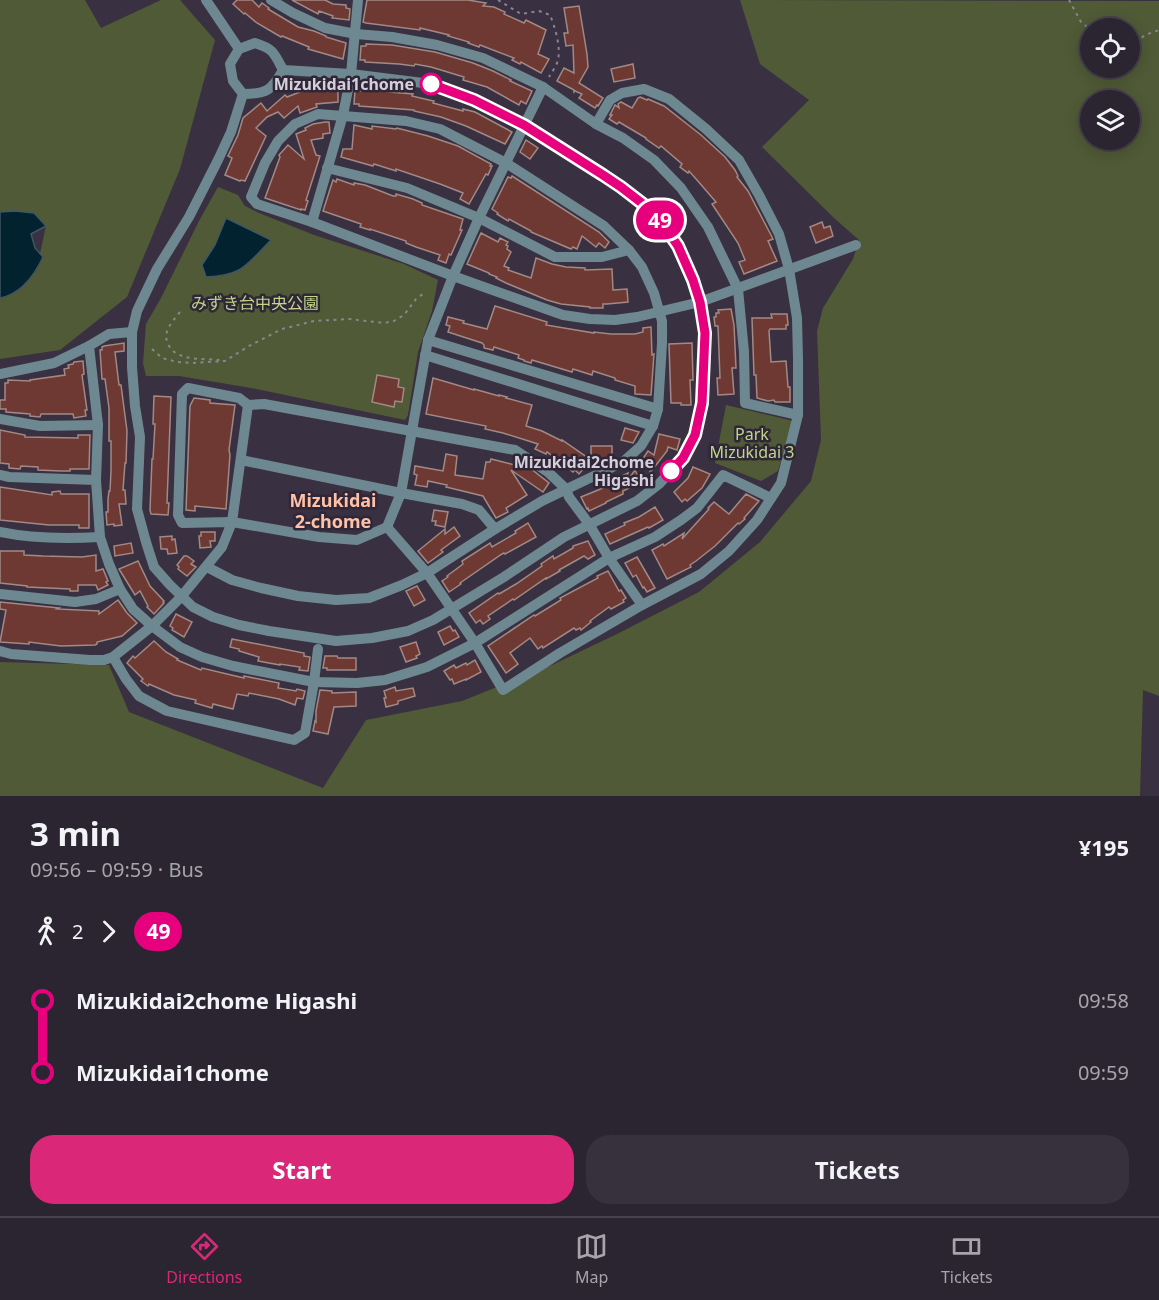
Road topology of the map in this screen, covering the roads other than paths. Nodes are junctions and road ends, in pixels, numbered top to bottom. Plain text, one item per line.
1 (206, 0) edge
2 (271, 0) edge
3 (358, 0) edge
4 (356, 34) junction
5 (239, 49) junction
6 (283, 70) junction
7 (351, 74) junction
8 (543, 87) junction
9 (243, 94) junction
10 (343, 115) junction
11 (596, 123) junction
12 (524, 125) junction
13 (506, 163) junction
14 (327, 168) junction
15 (479, 218) junction
16 (312, 222) junction
17 (856, 244) dead end
18 (629, 250) junction
19 (789, 269) junction
20 (453, 276) junction
21 (738, 289) junction
22 (700, 302) junction
23 (659, 313) junction
24 (132, 332) junction
25 (428, 340) junction
26 (89, 346) junction
27 (424, 355) junction
28 (0, 374) edge
29 (248, 405) junction
30 (658, 409) junction
31 (798, 415) junction
32 (0, 419) edge
33 (98, 425) junction
34 (653, 426) junction
35 (412, 431) junction
36 (241, 460) junction
37 (0, 475) edge
38 (96, 480) junction
39 (566, 489) junction
40 (401, 493) junction
41 (771, 498) junction
42 (232, 522) junction
43 (589, 524) junction
44 (387, 527) junction
45 (495, 529) junction
46 (0, 532) edge
47 (100, 537) junction
48 (609, 558) junction
49 (207, 567) junction
50 (427, 573) junction
51 (120, 589) junction
52 (0, 594) edge
53 (181, 597) junction
54 (642, 605) junction
55 (451, 609) junction
56 (153, 626) junction
57 (476, 643) junction
58 (318, 648) dead end
59 (0, 651) edge
60 (113, 657) junction
61 (314, 682) junction

1 - 5 street
2 - 4 street
3 - 4 street
4 - 7 street
4 - 8 street
5 - 6 street
5 - 9 street
6 - 7 street
6 - 9 street
7 - 10 street
7 - 12 street
8 - 11 street
8 - 12 street
9 - 24 street
10 - 13 street
10 - 14 street
10 - 16 street
11 - 19 street
11 - 21 street
12 - 13 street
12 - 22 street
13 - 15 street
13 - 18 street
14 - 15 street
14 - 16 street
15 - 18 street
15 - 20 street
16 - 20 street
17 - 19 street
18 - 23 street
19 - 21 street
19 - 31 street
20 - 23 street
20 - 25 street
21 - 22 street
21 - 31 street
22 - 23 street
22 - 43 street
23 - 30 street
24 - 26 street
24 - 53 street
25 - 27 street
25 - 30 street
26 - 28 street
26 - 33 street
27 - 34 street
27 - 35 street
29 - 35 street
29 - 36 street
29 - 42 street
30 - 34 street
31 - 41 street
32 - 33 street
33 - 38 street
34 - 39 street
35 - 39 street
35 - 40 street
36 - 40 street
36 - 42 street
37 - 38 street
38 - 47 street
39 - 43 street
39 - 45 street
40 - 44 street
40 - 45 street
41 - 48 street
41 - 54 street
42 - 44 street
42 - 49 street
43 - 48 street
43 - 55 street
44 - 50 street
45 - 50 street
46 - 47 street
47 - 51 street
48 - 54 street
48 - 57 street
49 - 50 street
49 - 53 street
50 - 55 street
51 - 52 street
51 - 56 street
53 - 55 street
53 - 56 street
54 - 57 street
55 - 57 street
56 - 60 street
56 - 61 street
57 - 61 street
58 - 61 street
59 - 60 street
60 - 61 street

